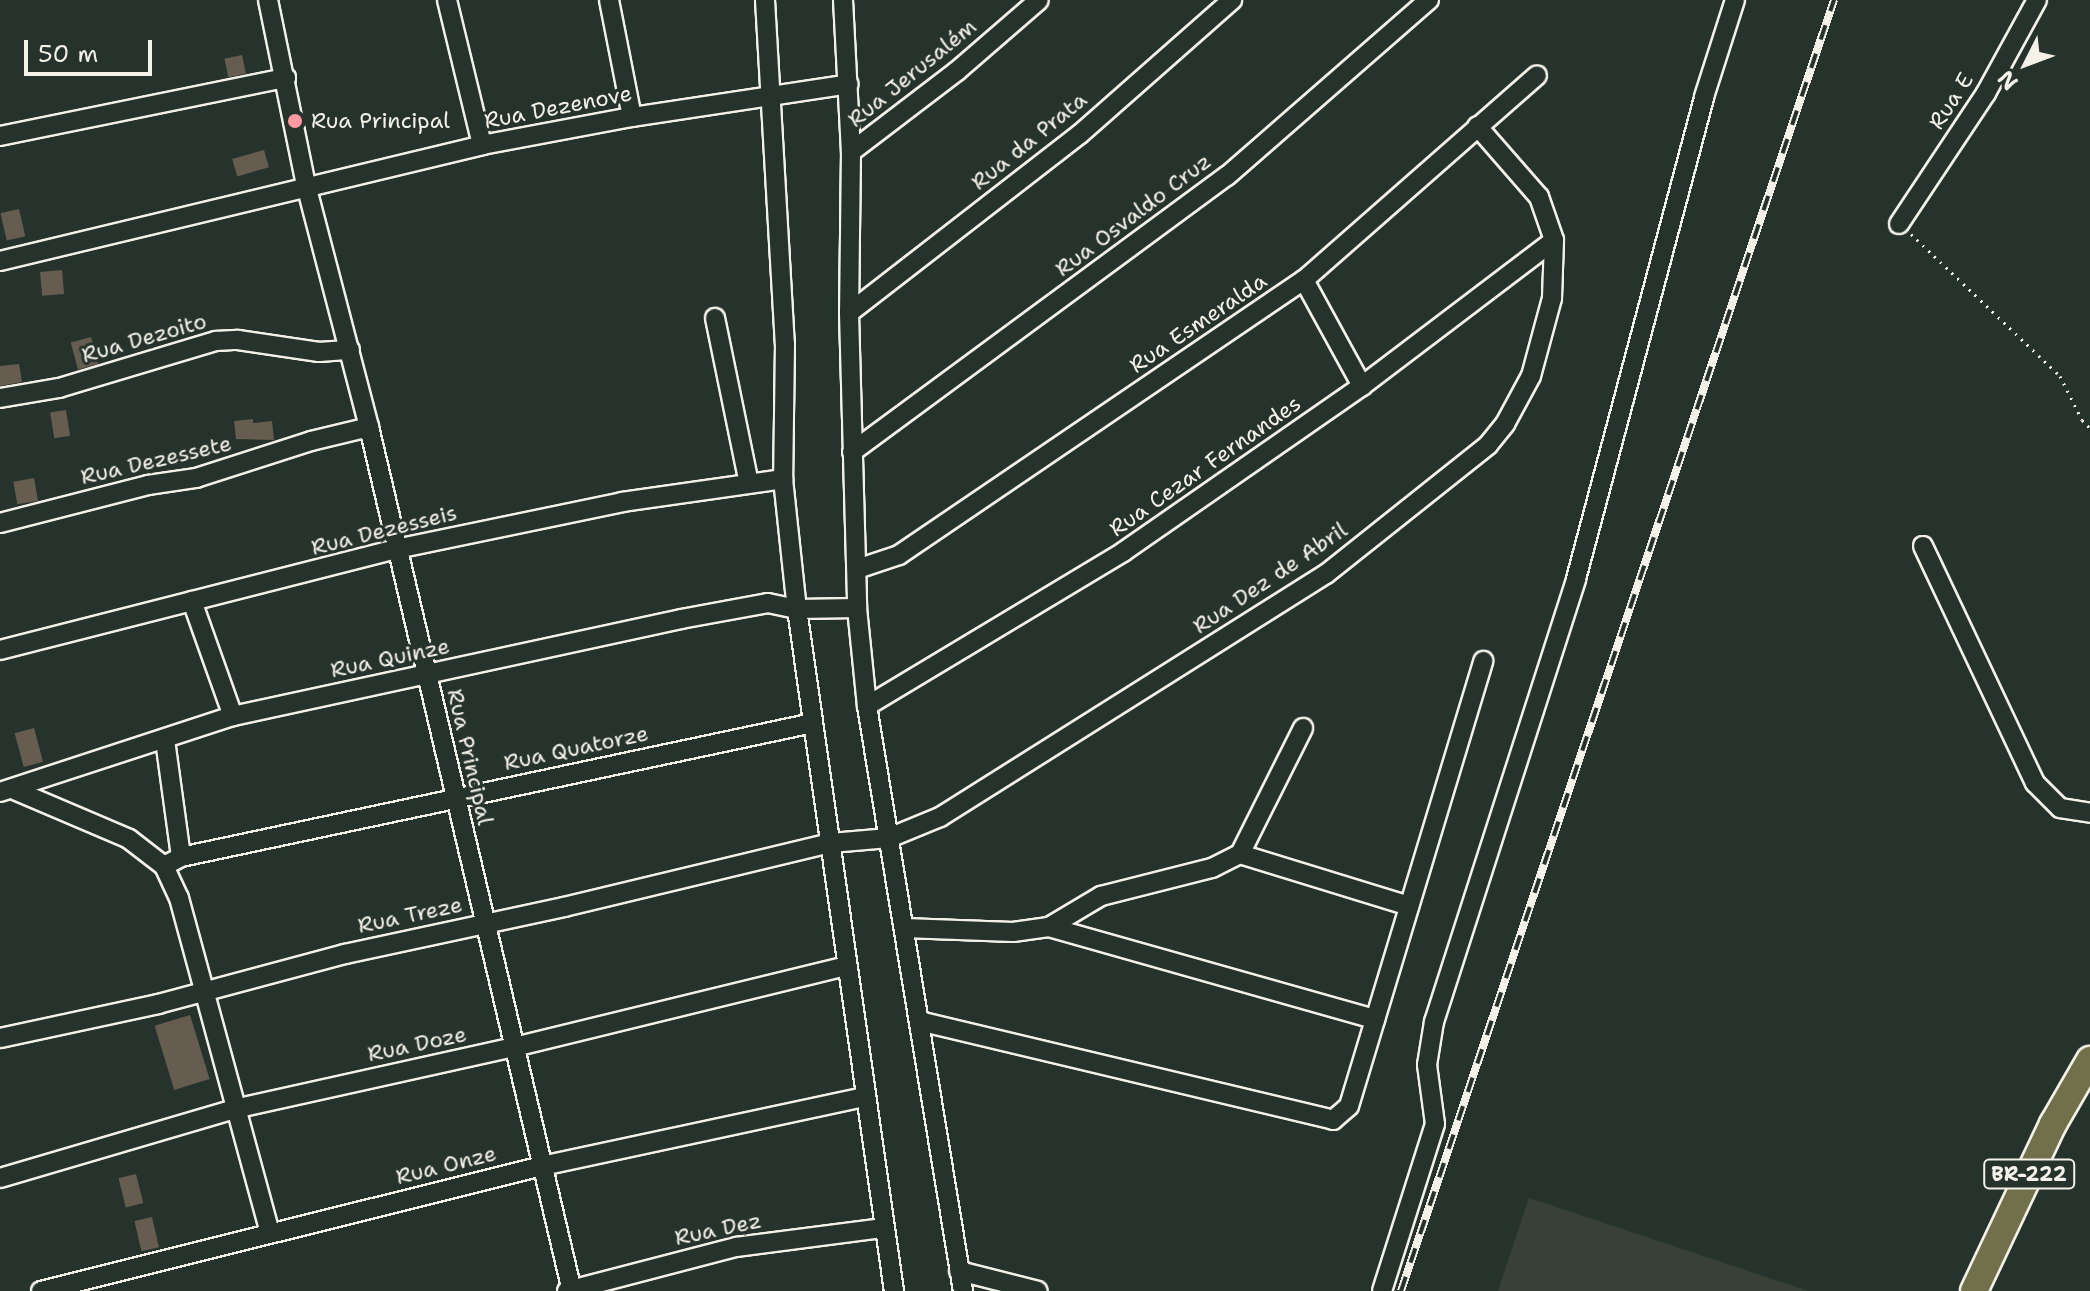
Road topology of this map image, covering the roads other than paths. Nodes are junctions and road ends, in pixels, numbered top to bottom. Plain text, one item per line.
1 (268, 0) edge
2 (447, 0) edge
3 (609, 0) edge
4 (765, 0) edge
5 (843, 0) edge
6 (1039, 0) edge
7 (1232, 0) edge
8 (1429, 0) edge
9 (1735, 0) edge
10 (2037, 0) edge
11 (1537, 75) dead end
12 (286, 78) junction
13 (849, 84) junction
14 (770, 96) junction
15 (632, 117) junction
16 (1477, 126) junction
17 (0, 136) edge
18 (482, 145) junction
19 (851, 152) junction
20 (306, 185) junction
21 (1899, 224) road end
22 (1554, 240) junction
23 (0, 261) edge
24 (1304, 280) junction
25 (849, 313) junction
26 (715, 318) dead end
27 (350, 350) junction
28 (1362, 386) junction
29 (0, 398) edge
30 (369, 427) junction
31 (852, 452) junction
32 (783, 479) junction
33 (749, 483) junction
34 (0, 523) edge
35 (1923, 546) dead end
36 (396, 549) junction
37 (857, 569) junction
38 (192, 601) junction
39 (857, 608) junction
40 (797, 609) junction
41 (0, 650) edge
42 (1483, 661) dead end
43 (426, 676) junction
44 (867, 706) junction
45 (233, 716) junction
46 (813, 723) junction
47 (1303, 728) dead end
48 (165, 740) junction
49 (6, 791) edge
50 (455, 798) junction
51 (2090, 813) edge
52 (889, 838) junction
53 (831, 843) junction
54 (1240, 854) junction
55 (181, 857) junction
56 (164, 866) junction
57 (1409, 906) junction
58 (485, 924) junction
59 (1049, 927) junction
60 (904, 928) junction
61 (846, 966) junction
62 (204, 991) junction
63 (1375, 1019) junction
64 (919, 1021) junction
65 (0, 1038) edge
66 (514, 1047) junction
67 (2090, 1060) edge
68 (865, 1097) junction
69 (234, 1109) junction
70 (542, 1166) junction
71 (0, 1178) edge
72 (882, 1228) junction
73 (270, 1233) junction
74 (959, 1271) junction
75 (570, 1290) edge
76 (41, 1291) edge
77 (894, 1291) edge
78 (963, 1291) edge
79 (1038, 1291) edge
80 (1382, 1291) edge
81 (1974, 1291) edge

1 - 12 street, Rua Principal
2 - 18 street
3 - 15 street
4 - 14 street
5 - 13 street
6 - 19 street, Rua Jerusalém
7 - 25 street, Rua da Prata
8 - 31 street, Rua Osvaldo Cruz
9 - 80 street
10 - 21 street, Rua E
11 - 16 street, Rua Esmeralda
12 - 17 street
12 - 20 street, Rua Principal
13 - 14 street, Rua Dezenove
13 - 19 street
14 - 15 street, Rua Dezenove
14 - 32 street
15 - 18 street, Rua Dezenove
16 - 22 street, Rua Dez de Abril
16 - 24 street, Rua Esmeralda
18 - 20 street, Rua Dezenove
19 - 25 street
20 - 23 street, Rua Dezenove
20 - 27 street, Rua Principal
22 - 28 street, Rua Cezar Fernandes
22 - 52 street, Rua Dez de Abril
24 - 28 street
24 - 37 street, Rua Esmeralda
25 - 31 street
26 - 33 street
27 - 29 street, Rua Dezoito
27 - 30 street, Rua Principal
28 - 44 street, Rua Cezar Fernandes
30 - 34 street, Rua Dezessete
30 - 36 street, Rua Principal
31 - 37 street
32 - 33 street, Rua Dezesseis
32 - 40 street
33 - 36 street, Rua Dezesseis
35 - 51 street
36 - 38 street, Rua Dezesseis
36 - 43 street, Rua Principal
37 - 39 street
38 - 41 street, Rua Dezesseis
38 - 45 street
39 - 40 street, Rua Quinze
39 - 44 street
40 - 43 street, Rua Quinze
40 - 46 street
42 - 57 street
43 - 45 street, Rua Quinze
43 - 50 street, Rua Principal
44 - 52 street
45 - 48 street, Rua Quinze
46 - 50 street, Rua Quatorze
46 - 53 street
47 - 54 street
48 - 49 street, Rua Quinze
48 - 55 street
49 - 56 street
50 - 55 street, Rua Quatorze
50 - 58 street, Rua Principal
52 - 53 street, Rua Dez de Abril
52 - 60 street
53 - 58 street, Rua Treze
53 - 61 street
54 - 57 street
54 - 59 street
55 - 56 street, Rua Quatorze
56 - 62 street
57 - 63 street
58 - 62 street, Rua Treze
58 - 66 street, Rua Principal
59 - 60 street
59 - 63 street
60 - 64 street
61 - 66 street, Rua Doze
61 - 68 street
62 - 65 street, Rua Treze
62 - 69 street
63 - 64 street
64 - 74 street
66 - 69 street, Rua Doze
66 - 70 street, Rua Principal
67 - 81 highway, BR-222
68 - 70 street, Rua Onze
68 - 72 street
69 - 71 street, Rua Doze
69 - 73 street
70 - 73 street, Rua Onze
70 - 75 street, Rua Principal
72 - 75 street, Rua Dez
72 - 77 street
73 - 76 street, Rua Onze
74 - 78 street
74 - 79 street

